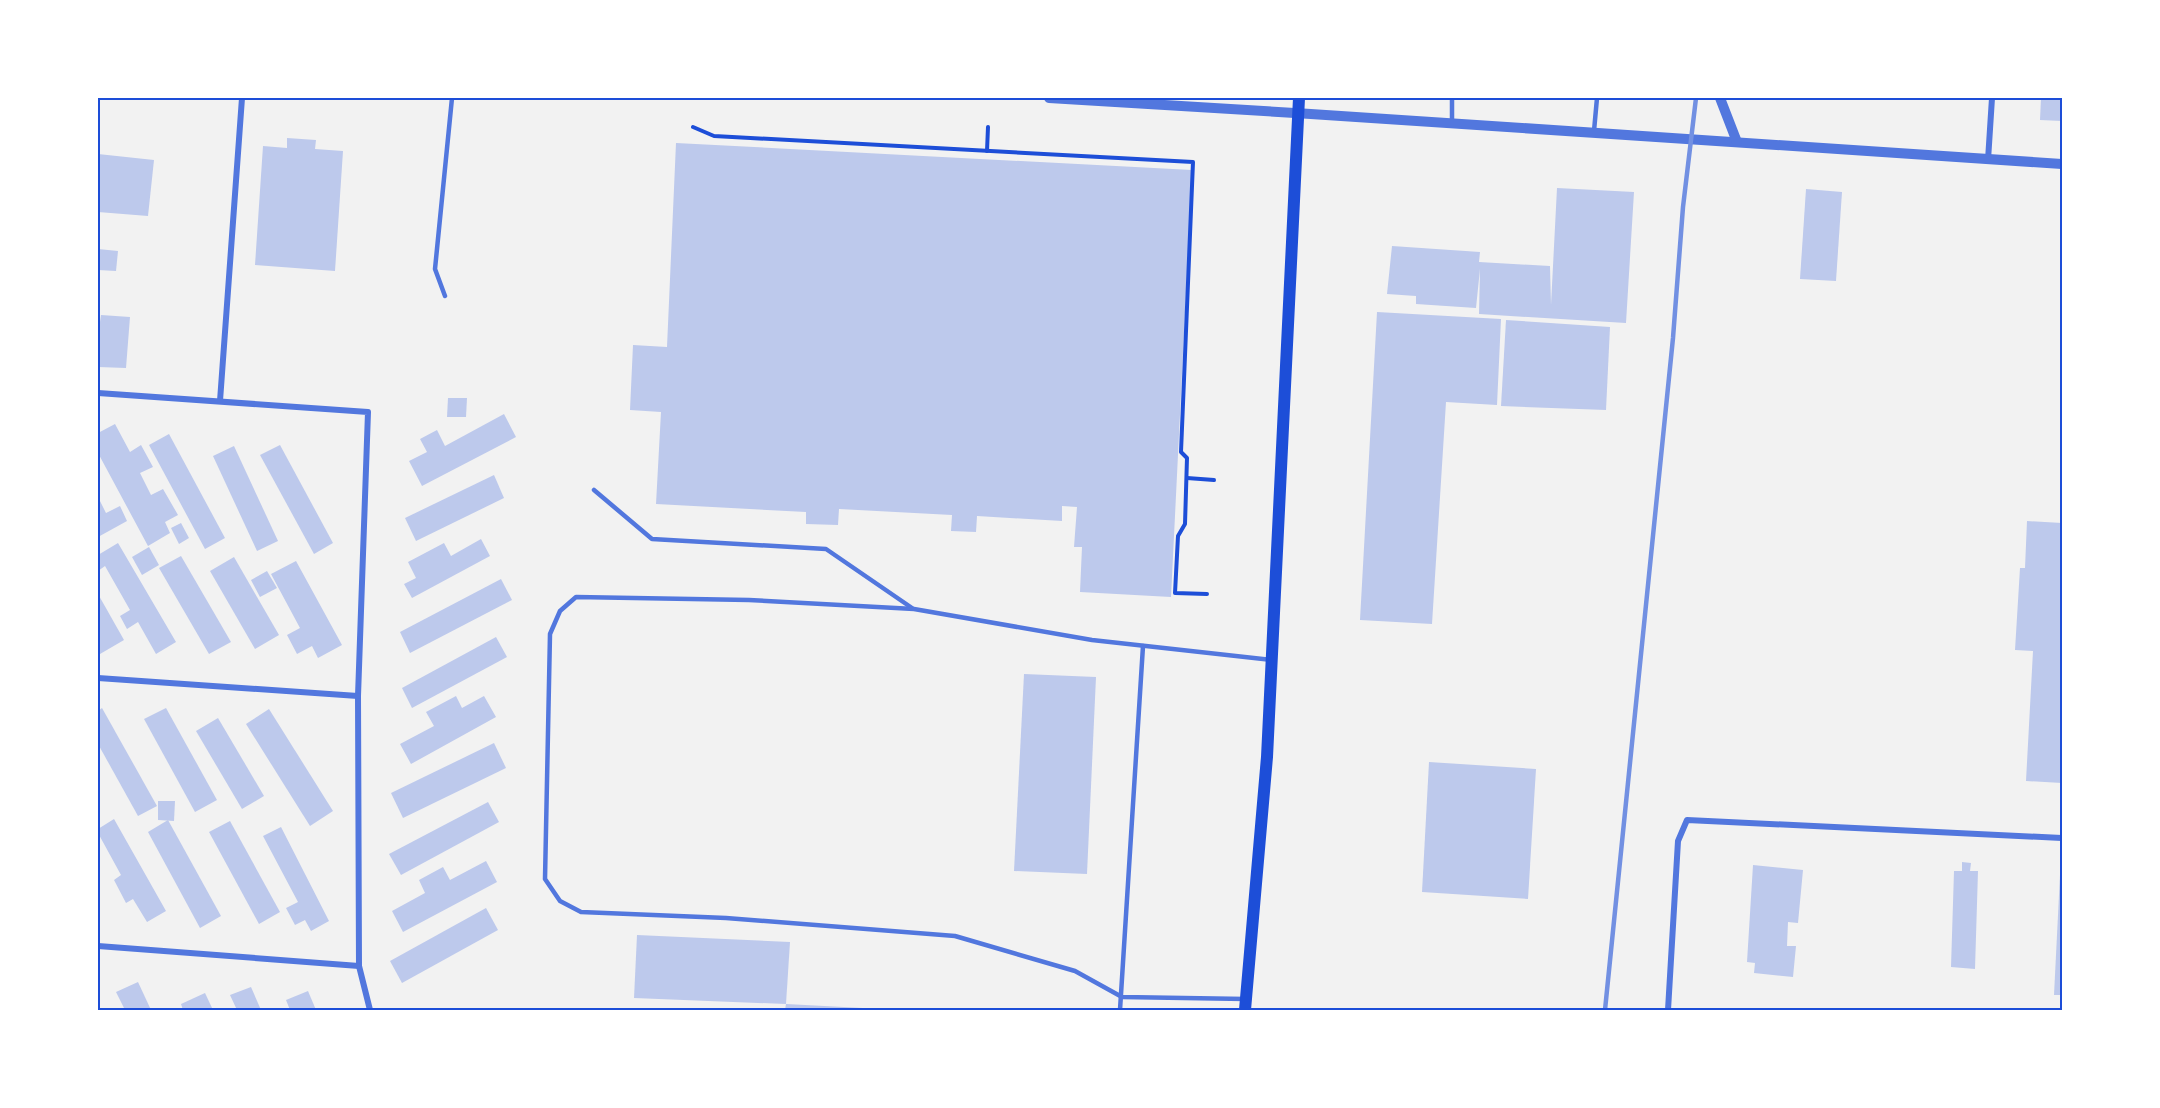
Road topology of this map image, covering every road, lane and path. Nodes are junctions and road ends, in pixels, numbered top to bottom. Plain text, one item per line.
1 (242, 98) edge
2 (452, 98) edge
3 (1049, 98) edge
4 (1299, 98) edge
5 (1452, 98) edge
6 (1597, 98) edge
7 (1720, 98) edge
8 (1992, 98) edge
9 (1299, 112) junction
10 (1452, 123) junction
11 (693, 127) dead end
12 (987, 127) dead end
13 (1593, 134) junction
14 (1737, 142) junction
15 (987, 151) junction
16 (1988, 159) junction
17 (2062, 164) edge
18 (445, 296) dead end
19 (98, 393) edge
20 (220, 400) junction
21 (1187, 478) junction
22 (1215, 480) dead end
23 (594, 490) dead end
24 (1207, 594) dead end
25 (914, 609) junction
26 (1143, 646) junction
27 (1272, 660) junction
28 (98, 678) edge
29 (358, 696) junction
30 (2062, 838) edge
31 (98, 946) edge
32 (359, 966) junction
33 (1122, 997) junction
34 (1245, 1005) edge
35 (370, 1011) edge
36 (1120, 1011) edge
37 (1668, 1011) edge

1 - 20 street
2 - 18 lane
3 - 9 street
4 - 9 main road
5 - 10 lane
6 - 13 lane
7 - 14 street
8 - 16 street
9 - 10 street
9 - 27 main road
10 - 13 street
11 - 15 path
12 - 15 path
13 - 14 street
14 - 16 street
15 - 21 path
16 - 17 street
19 - 20 street
20 - 29 street
21 - 22 path
21 - 24 path
23 - 25 lane
25 - 26 lane
25 - 33 lane
26 - 27 lane
26 - 33 lane
27 - 34 main road
28 - 29 street
29 - 32 street
30 - 37 street
31 - 32 street
32 - 35 street
33 - 34 lane
33 - 36 lane

